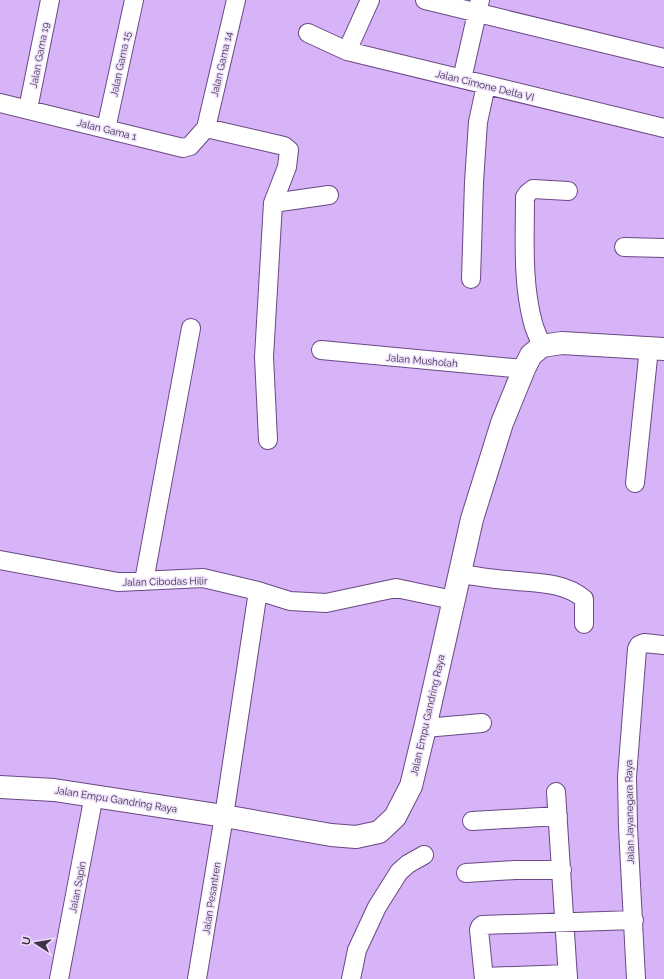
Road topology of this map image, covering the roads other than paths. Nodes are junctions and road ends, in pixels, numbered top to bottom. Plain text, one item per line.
1 (50, 0) edge
2 (134, 0) edge
3 (236, 0) edge
4 (370, 0) edge
5 (425, 0) edge
6 (478, 6) edge
7 (308, 33) dead end
8 (348, 51) junction
9 (664, 58) edge
10 (462, 80) junction
11 (486, 85) junction
12 (0, 103) edge
13 (28, 110) junction
14 (206, 128) junction
15 (664, 128) edge
16 (106, 129) junction
17 (568, 191) dead end
18 (329, 195) dead end
19 (273, 203) junction
20 (624, 247) dead end
21 (664, 248) edge
22 (471, 279) dead end
23 (191, 328) dead end
24 (542, 346) junction
25 (657, 349) edge
26 (321, 350) dead end
27 (524, 369) junction
28 (268, 440) dead end
29 (635, 483) dead end
30 (0, 560) edge
31 (461, 574) junction
32 (144, 581) junction
33 (258, 591) junction
34 (453, 600) junction
35 (584, 624) dead end
36 (664, 645) edge
37 (482, 723) dead end
38 (425, 728) junction
39 (0, 787) edge
40 (556, 792) dead end
41 (94, 795) junction
42 (224, 816) junction
43 (558, 816) junction
44 (472, 821) dead end
45 (424, 855) dead end
46 (562, 870) junction
47 (466, 873) dead end
48 (634, 920) junction
49 (565, 922) junction
50 (568, 976) edge
51 (484, 978) edge
52 (59, 979) edge
53 (198, 979) edge
54 (351, 979) edge
55 (636, 979) edge

1 - 13 street, Jalan Gama 19
2 - 16 street, Jalan Gama 15
3 - 14 street, Jalan Gama 14
4 - 8 street
5 - 6 street
6 - 9 street
6 - 10 street
7 - 8 street, Jalan Cimone Delta VI
8 - 10 street, Jalan Cimone Delta VI
10 - 11 street, Jalan Cimone Delta VI
11 - 15 street, Jalan Cimone Delta VI
11 - 22 street
12 - 13 street, Jalan Gama 1
13 - 16 street, Jalan Gama 1
14 - 16 street, Jalan Gama 1
14 - 19 street
17 - 24 street
18 - 19 street
19 - 28 street
20 - 21 street
23 - 32 street
24 - 25 street
24 - 27 street, Jalan Empu Gandring Raya
25 - 29 street
26 - 27 street, Jalan Musholah
27 - 31 street, Jalan Empu Gandring Raya
30 - 32 street, Jalan Cibodas Hilir
31 - 34 street, Jalan Empu Gandring Raya
31 - 35 street
32 - 33 street, Jalan Cibodas Hilir
33 - 34 street, Jalan Cibodas Hilir
33 - 42 street
34 - 38 street, Jalan Empu Gandring Raya
36 - 48 street, Jalan Jayanegara Raya
37 - 38 street
38 - 42 street, Jalan Empu Gandring Raya
39 - 41 street, Jalan Empu Gandring Raya
40 - 43 street
41 - 42 street, Jalan Empu Gandring Raya
41 - 52 street, Jalan Sapin
42 - 53 street, Jalan Pesantren
43 - 44 street
43 - 46 street
45 - 54 street
46 - 47 street
46 - 49 street
48 - 49 street
48 - 55 street, Jalan Jayanegara Raya
49 - 50 street
49 - 51 street
50 - 51 street

